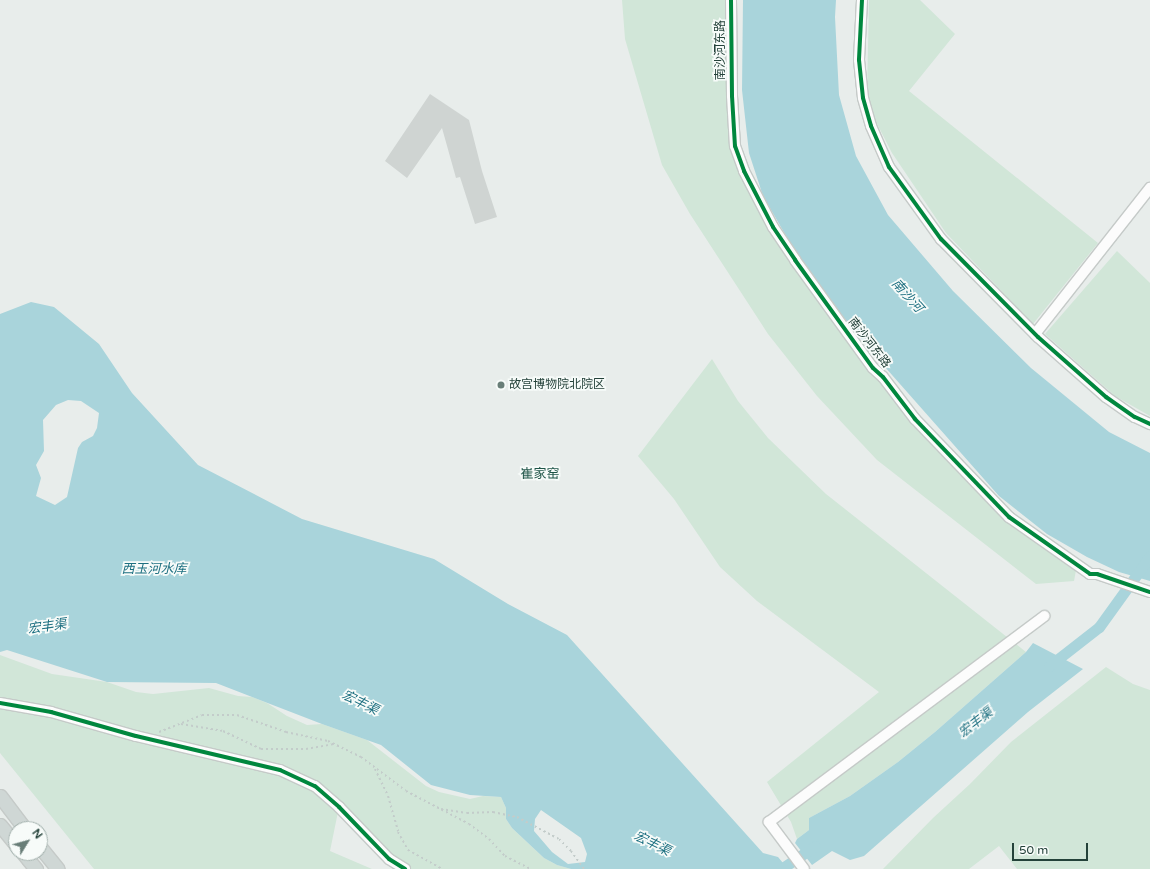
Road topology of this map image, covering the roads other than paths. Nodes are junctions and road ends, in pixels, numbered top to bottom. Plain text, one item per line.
1 (731, 0) edge
2 (862, 0) edge
3 (1150, 188) edge
4 (1035, 334) junction
5 (1150, 424) edge
6 (1150, 592) edge
7 (1044, 616) dead end
8 (0, 703) edge
9 (2, 802) edge
10 (18, 821) edge
11 (0, 825) edge
12 (8, 835) edge
13 (48, 857) edge
14 (30, 861) edge
15 (36, 869) edge
16 (58, 869) edge
17 (405, 869) edge
18 (804, 869) edge

1 - 6 street, 南沙河东路
2 - 4 street
3 - 4 street
4 - 5 street
7 - 18 street
8 - 17 street
9 - 10 main road
11 - 12 main road
13 - 16 main road
14 - 15 main road

